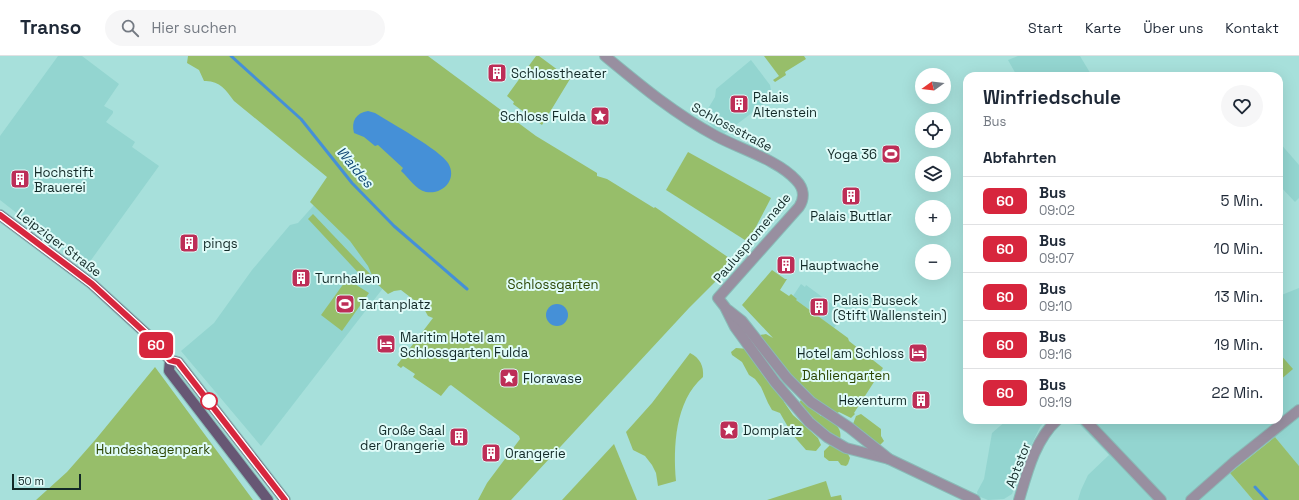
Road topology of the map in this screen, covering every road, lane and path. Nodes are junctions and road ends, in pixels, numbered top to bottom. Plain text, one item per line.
1 (605, 56) edge
2 (803, 194) joint
3 (0, 215) edge
4 (725, 307) junction
5 (170, 360) junction
6 (1299, 410) edge
7 (1283, 423) edge
8 (1052, 424) edge
9 (1089, 424) edge
10 (1282, 424) edge
11 (889, 459) junction
12 (268, 500) edge
13 (285, 500) edge
14 (975, 500) edge
15 (1019, 500) edge
16 (1161, 500) edge
17 (1191, 500) edge

1 - 2 street, Schlossstraße
2 - 4 street, Pauluspromenade
3 - 5 main road, Leipziger Straße
4 - 11 street
4 - 11 street
5 - 12 main road, Leipziger Straße
5 - 13 main road, Leipziger Straße
6 - 7 street
8 - 15 street, Abtstor
9 - 16 street
10 - 17 street
11 - 14 street

